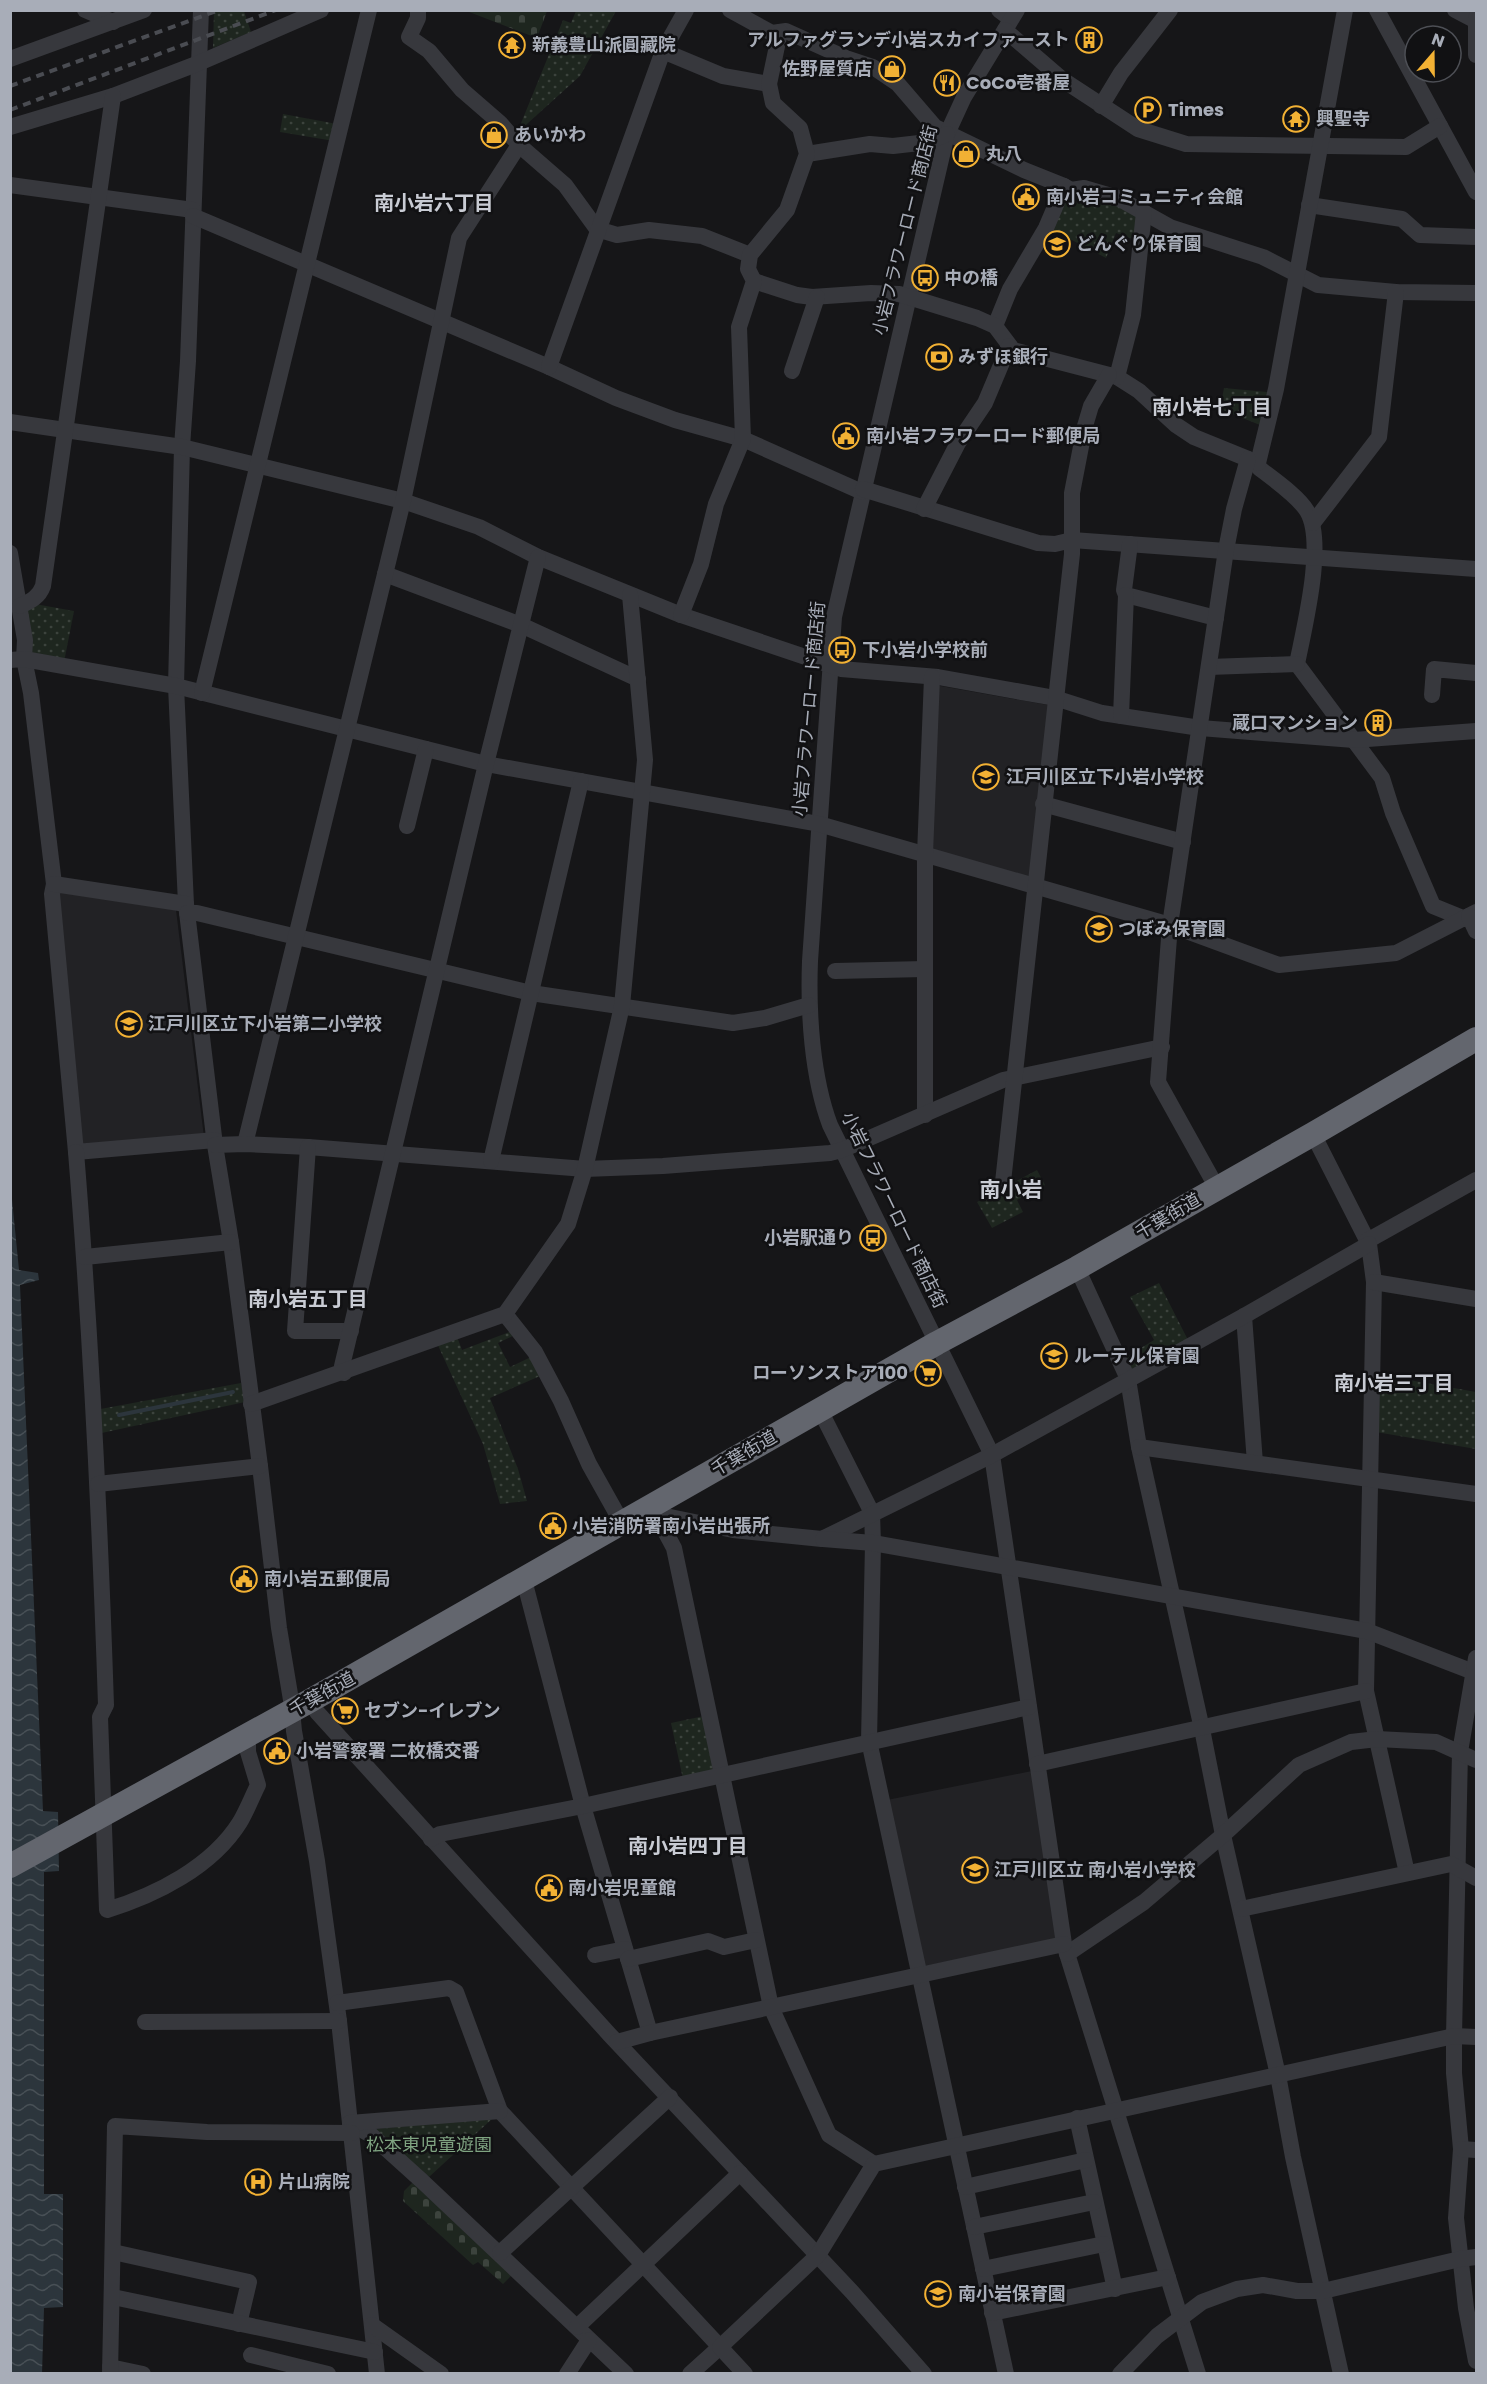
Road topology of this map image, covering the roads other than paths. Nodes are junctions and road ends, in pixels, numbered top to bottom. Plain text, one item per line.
1 (85, 10) edge
2 (144, 10) edge
3 (201, 10) edge
4 (321, 10) edge
5 (369, 10) edge
6 (418, 10) edge
7 (686, 10) edge
8 (730, 10) edge
9 (1170, 10) edge
10 (1345, 10) edge
11 (1377, 10) edge
12 (1455, 10) edge
13 (1008, 18) edge
14 (1476, 20) edge
15 (112, 22) junction
16 (780, 32) junction
17 (663, 51) junction
18 (1476, 55) edge
19 (10, 59) edge
20 (200, 63) junction
21 (769, 84) junction
22 (113, 96) junction
23 (1101, 106) junction
24 (1440, 126) junction
25 (10, 127) edge
26 (947, 134) junction
27 (1319, 144) junction
28 (519, 145) junction
29 (807, 154) junction
30 (10, 185) edge
31 (1064, 186) junction
32 (1476, 192) edge
33 (99, 198) junction
34 (1309, 205) junction
35 (1144, 212) junction
36 (193, 213) junction
37 (597, 229) junction
38 (1476, 237) edge
39 (750, 255) junction
40 (306, 262) junction
41 (1297, 274) junction
42 (754, 281) junction
43 (1396, 292) junction
44 (1476, 293) edge
45 (909, 296) junction
46 (817, 297) junction
47 (441, 321) junction
48 (995, 326) junction
49 (1009, 346) junction
50 (549, 367) junction
51 (792, 372) dead end
52 (1113, 376) junction
53 (10, 422) edge
54 (64, 429) junction
55 (743, 439) junction
56 (182, 447) junction
57 (1253, 461) junction
58 (258, 467) junction
59 (862, 491) junction
60 (403, 501) junction
61 (924, 509) junction
62 (1313, 523) junction
63 (1072, 540) junction
64 (1130, 544) junction
65 (1226, 550) junction
66 (10, 553) edge
67 (538, 556) junction
68 (1314, 556) junction
69 (1476, 569) edge
70 (385, 574) junction
71 (630, 595) junction
72 (1126, 595) junction
73 (20, 606) junction
74 (681, 615) junction
75 (1216, 618) junction
76 (521, 625) junction
77 (17, 660) edge
78 (1297, 664) junction
79 (829, 666) junction
80 (1209, 667) junction
81 (1476, 673) edge
82 (932, 676) junction
83 (638, 679) junction
84 (176, 686) junction
85 (202, 693) junction
86 (1432, 695) dead end
87 (1055, 698) junction
88 (1120, 716) junction
89 (347, 728) junction
90 (1200, 728) junction
91 (1476, 731) edge
92 (1354, 740) junction
93 (426, 749) junction
94 (486, 764) junction
95 (581, 781) junction
96 (642, 791) junction
97 (1043, 804) junction
98 (819, 825) junction
99 (407, 826) dead end
100 (1183, 842) junction
101 (924, 854) junction
102 (54, 884) junction
103 (1035, 885) junction
104 (187, 909) junction
105 (1472, 920) edge
106 (1170, 925) junction
107 (296, 937) junction
108 (925, 969) junction
109 (437, 970) junction
110 (835, 971) dead end
111 (531, 993) junction
112 (809, 1005) junction
113 (622, 1006) junction
114 (1476, 1039) edge
115 (1162, 1047) junction
116 (1014, 1076) junction
117 (925, 1114) junction
118 (1313, 1134) junction
119 (215, 1142) junction
120 (245, 1144) junction
121 (308, 1147) junction
122 (842, 1150) junction
123 (76, 1152) junction
124 (394, 1154) junction
125 (491, 1161) junction
126 (585, 1168) junction
127 (1476, 1180) edge
128 (1003, 1182) dead end
129 (1216, 1188) junction
130 (231, 1242) junction
131 (1368, 1243) junction
132 (85, 1257) junction
133 (1077, 1268) junction
134 (1374, 1282) junction
135 (1476, 1299) edge
136 (505, 1314) junction
137 (1244, 1316) junction
138 (351, 1331) junction
139 (937, 1342) junction
140 (344, 1373) junction
141 (1128, 1379) junction
142 (251, 1404) junction
143 (820, 1410) junction
144 (1139, 1447) junction
145 (992, 1455) junction
146 (1255, 1462) junction
147 (260, 1466) junction
148 (1370, 1480) junction
149 (98, 1484) junction
150 (1476, 1494) edge
151 (654, 1510) junction
152 (872, 1513) junction
153 (622, 1523) junction
154 (822, 1539) junction
155 (873, 1543) junction
156 (1008, 1567) junction
157 (524, 1580) junction
158 (1173, 1596) junction
159 (1367, 1631) junction
160 (1476, 1668) edge
161 (1366, 1691) junction
162 (301, 1705) junction
163 (1029, 1707) junction
164 (1202, 1729) junction
165 (248, 1734) junction
166 (1377, 1739) junction
167 (869, 1741) junction
168 (1460, 1752) junction
169 (1476, 1760) edge
170 (1037, 1764) junction
171 (268, 1767) dead end
172 (722, 1775) junction
173 (258, 1785) junction
174 (583, 1806) junction
175 (95, 1819) junction
176 (1223, 1835) junction
177 (431, 1839) junction
178 (10, 1866) edge
179 (1459, 1868) junction
180 (1407, 1873) junction
181 (1476, 1878) edge
182 (1241, 1909) junction
183 (756, 1940) junction
184 (1066, 1949) junction
185 (627, 1954) junction
186 (595, 1955) dead end
187 (920, 1976) junction
188 (337, 2003) junction
189 (771, 2007) junction
190 (339, 2021) junction
191 (145, 2022) dead end
192 (650, 2033) junction
193 (1454, 2036) junction
194 (1476, 2037) edge
195 (617, 2042) junction
196 (1278, 2075) junction
197 (670, 2097) junction
198 (1116, 2109) junction
199 (500, 2110) junction
200 (1077, 2118) junction
201 (351, 2128) junction
202 (956, 2145) junction
203 (1469, 2149) edge
204 (1086, 2160) junction
205 (874, 2164) junction
206 (740, 2173) junction
207 (572, 2186) junction
208 (965, 2187) junction
209 (1094, 2202) junction
210 (974, 2227) junction
211 (1104, 2244) junction
212 (113, 2252) junction
213 (500, 2253) junction
214 (818, 2255) junction
215 (1468, 2258) edge
216 (643, 2264) junction
217 (983, 2269) junction
218 (1168, 2277) junction
219 (1114, 2289) junction
220 (1323, 2291) junction
221 (113, 2297) junction
222 (992, 2313) junction
223 (1181, 2318) junction
224 (239, 2324) junction
225 (372, 2325) junction
226 (257, 2327) junction
227 (577, 2327) junction
228 (589, 2340) junction
229 (720, 2347) junction
230 (375, 2352) junction
231 (1476, 2361) edge
232 (110, 2370) edge
233 (143, 2373) edge
234 (328, 2373) edge
235 (377, 2373) edge
236 (441, 2373) edge
237 (567, 2373) edge
238 (626, 2373) edge
239 (690, 2373) edge
240 (745, 2373) edge
241 (924, 2373) edge
242 (1006, 2373) edge
243 (1120, 2373) edge
244 (1198, 2373) edge
245 (1341, 2373) edge

1 - 15 street
2 - 15 street
3 - 20 street
4 - 20 street
5 - 40 street
6 - 28 street
7 - 17 street
8 - 16 street
9 - 23 street
10 - 27 street
11 - 24 street
12 - 14 street
13 - 23 street
13 - 26 street, 小岩フラワーロード商店街
14 - 18 street
15 - 19 street
16 - 21 street
16 - 26 street
17 - 21 street
17 - 37 street
20 - 22 street
20 - 36 street
21 - 29 street
22 - 25 street
22 - 33 street
23 - 27 street
24 - 27 street
24 - 32 street
26 - 29 street
26 - 31 street
26 - 45 street, 小岩フラワーロード商店街
27 - 34 street
28 - 37 street
28 - 47 street
29 - 39 street
30 - 33 street
31 - 35 street
31 - 48 street
33 - 36 street
33 - 54 street
34 - 38 street
34 - 41 street
35 - 41 street
35 - 52 street
36 - 40 street
36 - 56 street
37 - 39 street
37 - 50 street
39 - 42 street
40 - 47 street
40 - 58 street
41 - 43 street
41 - 57 street
42 - 46 street
42 - 55 street
43 - 44 street
43 - 62 street
45 - 46 street
45 - 48 street
45 - 59 street, 小岩フラワーロード商店街
46 - 51 street
47 - 50 street
47 - 60 street
48 - 49 street
49 - 52 street
49 - 61 street
50 - 55 street
52 - 57 street
52 - 63 street
53 - 54 street
54 - 56 street
54 - 73 street
55 - 59 street
55 - 74 street
56 - 58 street
56 - 84 street
57 - 62 street
57 - 65 street
58 - 60 street
58 - 85 street
59 - 61 street
59 - 79 street, 小岩フラワーロード商店街
60 - 67 street
60 - 70 street
61 - 63 street
62 - 68 street
63 - 64 street
63 - 87 street
64 - 65 street
64 - 72 street
65 - 68 street
65 - 75 street
66 - 73 street
67 - 71 street
67 - 76 street
68 - 69 street
68 - 78 street
70 - 76 street
70 - 89 street
71 - 74 street
71 - 83 street
72 - 75 street
72 - 88 street
73 - 77 street
74 - 79 street
75 - 80 street
76 - 83 street
76 - 94 street
77 - 84 street
77 - 102 street
78 - 80 street
78 - 92 street
79 - 82 street
79 - 98 street, 小岩フラワーロード商店街
80 - 90 street
81 - 86 street
82 - 87 street
82 - 101 street
83 - 96 street
84 - 85 street
84 - 104 street
85 - 89 street
87 - 88 street
87 - 97 street
88 - 90 street
89 - 93 street
89 - 107 street
90 - 92 street
90 - 100 street
91 - 92 street
92 - 105 street
93 - 94 street
93 - 99 street
94 - 95 street
94 - 109 street
95 - 96 street
95 - 111 street
96 - 98 street
96 - 113 street
97 - 100 street
97 - 103 street
98 - 101 street
98 - 112 street, 小岩フラワーロード商店街
100 - 106 street
101 - 103 street
101 - 108 street
102 - 104 street
102 - 123 street
103 - 106 street
103 - 116 street
104 - 107 street
104 - 119 street
105 - 106 street
106 - 115 street
107 - 109 street
107 - 120 street
108 - 110 street
108 - 117 street
109 - 111 street
109 - 124 street
111 - 113 street
111 - 125 street
112 - 113 street
112 - 122 street, 小岩フラワーロード商店街
113 - 126 street
114 - 118 highway, 千葉街道
115 - 116 street
115 - 129 street
116 - 117 street
116 - 128 street
117 - 122 street
118 - 129 highway, 千葉街道
118 - 131 street
119 - 120 street
119 - 123 street
119 - 130 street
120 - 121 street
121 - 124 street
121 - 138 street
122 - 126 street
122 - 139 street, 小岩フラワーロード商店街
123 - 132 street
124 - 125 street
124 - 138 street
125 - 126 street
126 - 136 street
127 - 131 street
129 - 133 highway, 千葉街道
130 - 132 street
130 - 142 street
131 - 134 street
131 - 137 street
132 - 149 street
133 - 139 highway, 千葉街道
133 - 141 street
134 - 135 street
134 - 148 street
136 - 140 street
136 - 153 street
137 - 141 street
137 - 146 street
138 - 140 street
139 - 143 highway, 千葉街道
139 - 145 street, 小岩フラワーロード商店街
140 - 142 street
141 - 144 street
141 - 145 street
142 - 147 street
143 - 151 highway, 千葉街道
143 - 152 street
144 - 146 street
144 - 158 street
145 - 152 street
145 - 156 street, 小岩フラワーロード商店街
146 - 148 street
147 - 149 street
147 - 162 street
148 - 150 street
148 - 159 street
149 - 175 street
151 - 153 highway, 千葉街道
151 - 154 street
151 - 172 street
152 - 154 street
152 - 155 street
153 - 157 highway, 千葉街道
154 - 155 street
155 - 156 street
155 - 167 street
156 - 158 street
156 - 163 street, 小岩フラワーロード商店街
157 - 162 highway, 千葉街道
157 - 174 street
158 - 159 street
158 - 164 street
159 - 160 street
159 - 161 street
160 - 168 street
161 - 164 street
161 - 166 street
162 - 165 highway, 千葉街道
162 - 177 street
162 - 188 street
163 - 167 street
163 - 170 street, 小岩フラワーロード商店街
164 - 170 street
164 - 176 street
165 - 173 street
165 - 175 highway, 千葉街道
166 - 168 street
166 - 176 street
166 - 180 street
167 - 172 street
167 - 187 street
168 - 169 street
168 - 179 street
170 - 184 street, 小岩フラワーロード商店街
171 - 173 street
172 - 174 street
172 - 183 street
173 - 175 street
174 - 177 street
174 - 185 street
175 - 178 highway, 千葉街道
176 - 182 street
176 - 184 street
177 - 195 street
179 - 180 street
179 - 181 street
179 - 193 street
180 - 182 street
182 - 196 street
183 - 185 street
183 - 189 street
184 - 187 street
184 - 198 street, 小岩フラワーロード商店街
185 - 186 street
185 - 192 street
187 - 189 street
187 - 202 street
188 - 190 street
188 - 199 street
189 - 192 street
189 - 205 street
190 - 191 street
190 - 201 street
192 - 195 street
193 - 194 street
193 - 196 street
193 - 203 street
195 - 197 street
196 - 198 street
196 - 220 street
197 - 206 street
197 - 207 street
198 - 200 street
198 - 218 street, 小岩フラワーロード商店街
199 - 201 street
199 - 207 street
200 - 202 street
200 - 204 street
201 - 212 street
201 - 213 street
201 - 225 street
202 - 205 street
202 - 208 street
203 - 215 street
204 - 208 street
204 - 209 street
205 - 214 street
206 - 214 street
206 - 216 street
207 - 213 street
207 - 216 street
208 - 210 street
209 - 210 street
209 - 211 street
210 - 217 street
211 - 217 street
211 - 219 street
212 - 221 street
212 - 224 street
213 - 227 street
214 - 229 street
214 - 241 street
215 - 220 street
215 - 231 street
216 - 227 street
216 - 229 street
217 - 222 street
218 - 219 street
218 - 223 street, 小岩フラワーロード商店街
219 - 222 street
220 - 223 street
220 - 245 street
221 - 224 street
221 - 232 street
222 - 242 street
223 - 243 street
223 - 244 street, 小岩フラワーロード商店街
224 - 226 street
225 - 230 street
225 - 236 street
226 - 230 street
226 - 234 street
227 - 228 street
228 - 237 street
228 - 238 street
229 - 239 street
229 - 240 street
230 - 235 street
232 - 233 street

